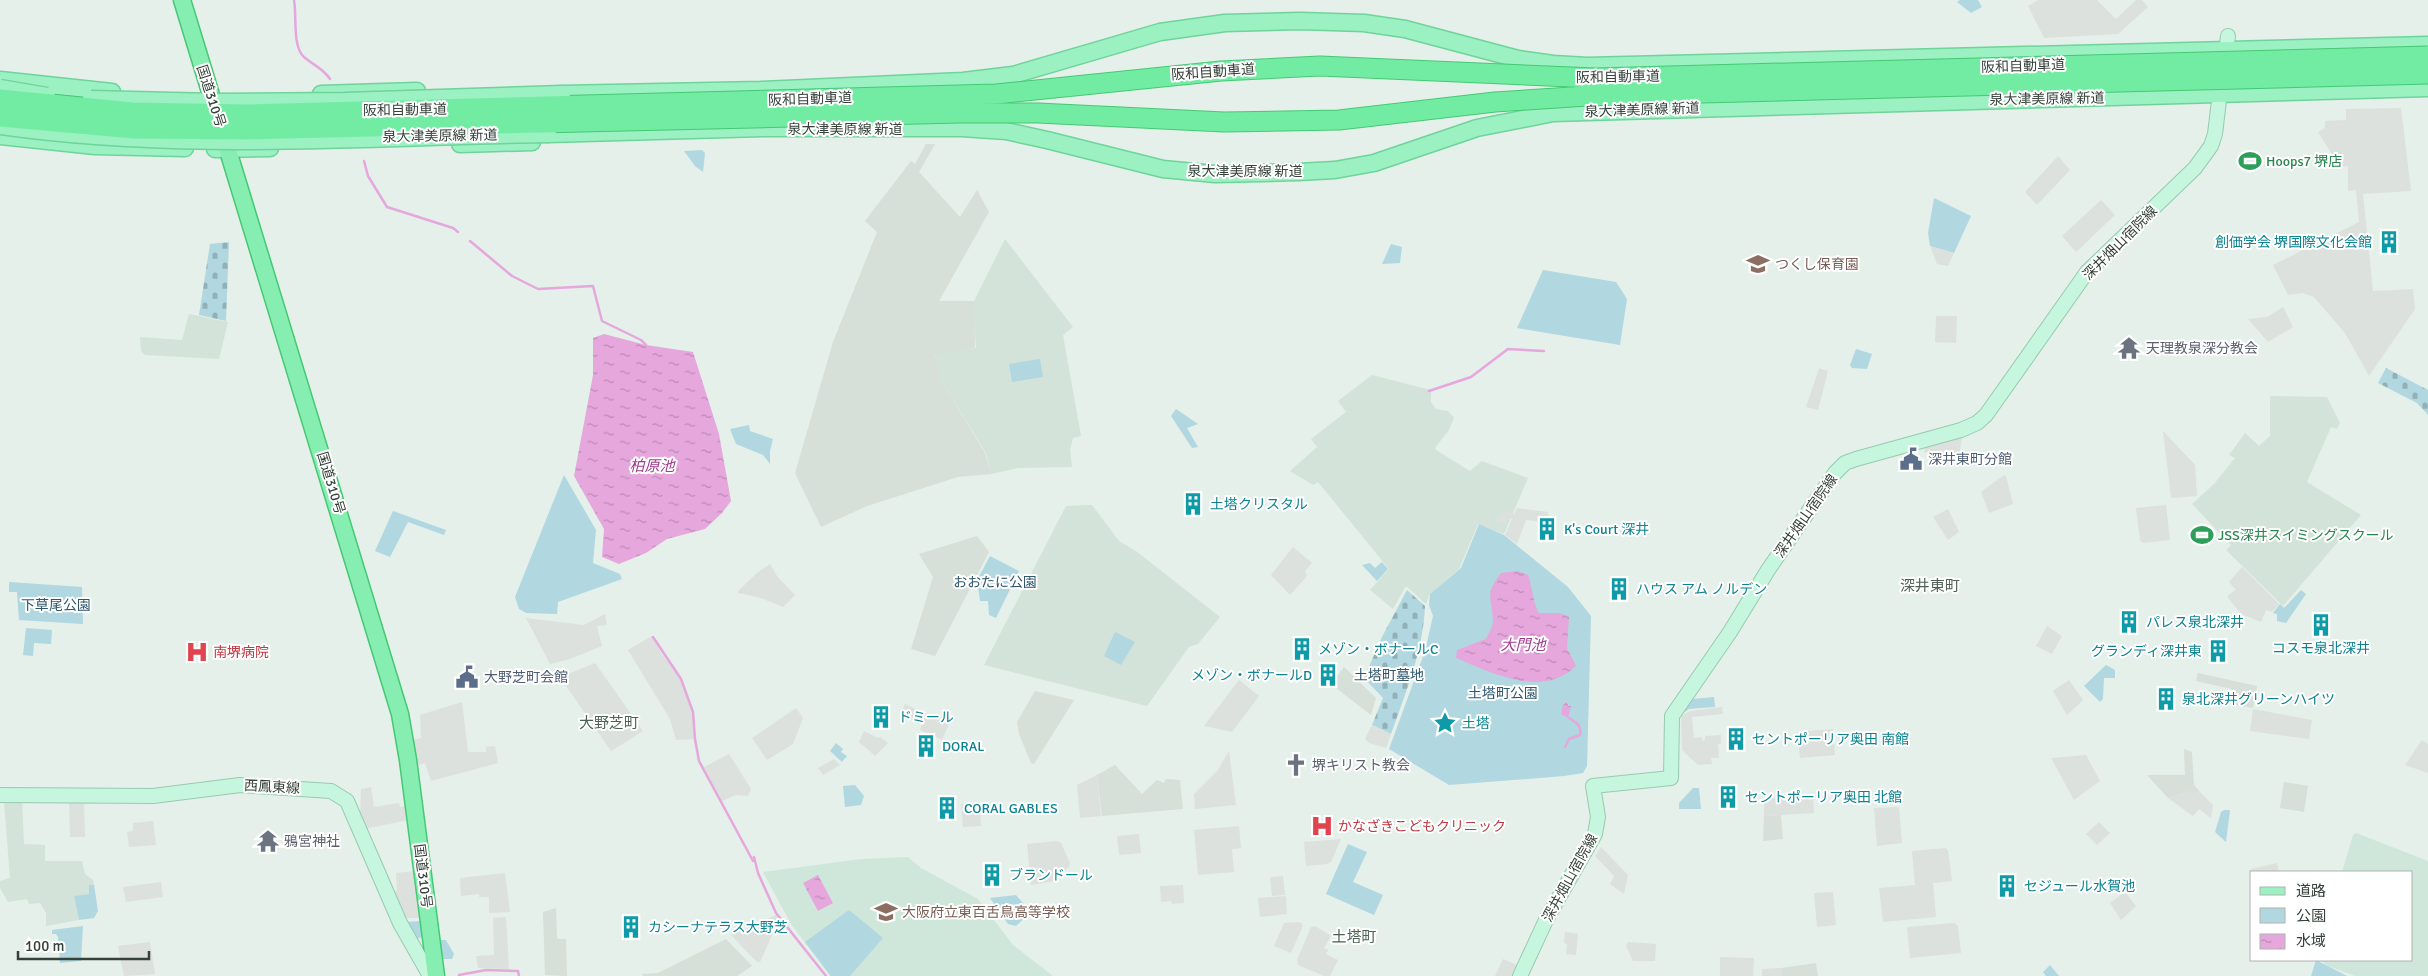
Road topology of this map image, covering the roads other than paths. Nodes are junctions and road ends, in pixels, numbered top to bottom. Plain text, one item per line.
1 (182, 0) edge
2 (2227, 43) junction
3 (2428, 45) edge
4 (2428, 56) edge
5 (2428, 74) edge
6 (0, 80) edge
7 (870, 84) junction
8 (0, 88) edge
9 (2428, 88) edge
10 (2220, 93) junction
11 (211, 96) junction
12 (0, 99) edge
13 (0, 117) edge
14 (0, 126) edge
15 (862, 128) junction
16 (0, 136) edge
17 (229, 149) junction
18 (0, 795) edge
19 (430, 976) edge
20 (436, 976) edge
21 (1520, 976) edge

1 - 11 highway, 国道310号
2 - 3 main road
2 - 7 main road
2 - 10 main road, 深井畑山宿院線
4 - 12 highway, 阪和自動車道, bridge
5 - 13 highway, 阪和自動車道, bridge
6 - 11 main road
7 - 8 main road, bridge
7 - 11 main road
9 - 10 main road, 泉大津美原線 新道
10 - 15 main road, 泉大津美原線 新道
10 - 21 main road, 深井畑山宿院線
11 - 17 highway, 国道310号
14 - 15 main road, 泉大津美原線 新道, bridge
15 - 17 main road
16 - 17 main road
17 - 20 highway, 国道310号
18 - 19 main road, 西鳳東線

